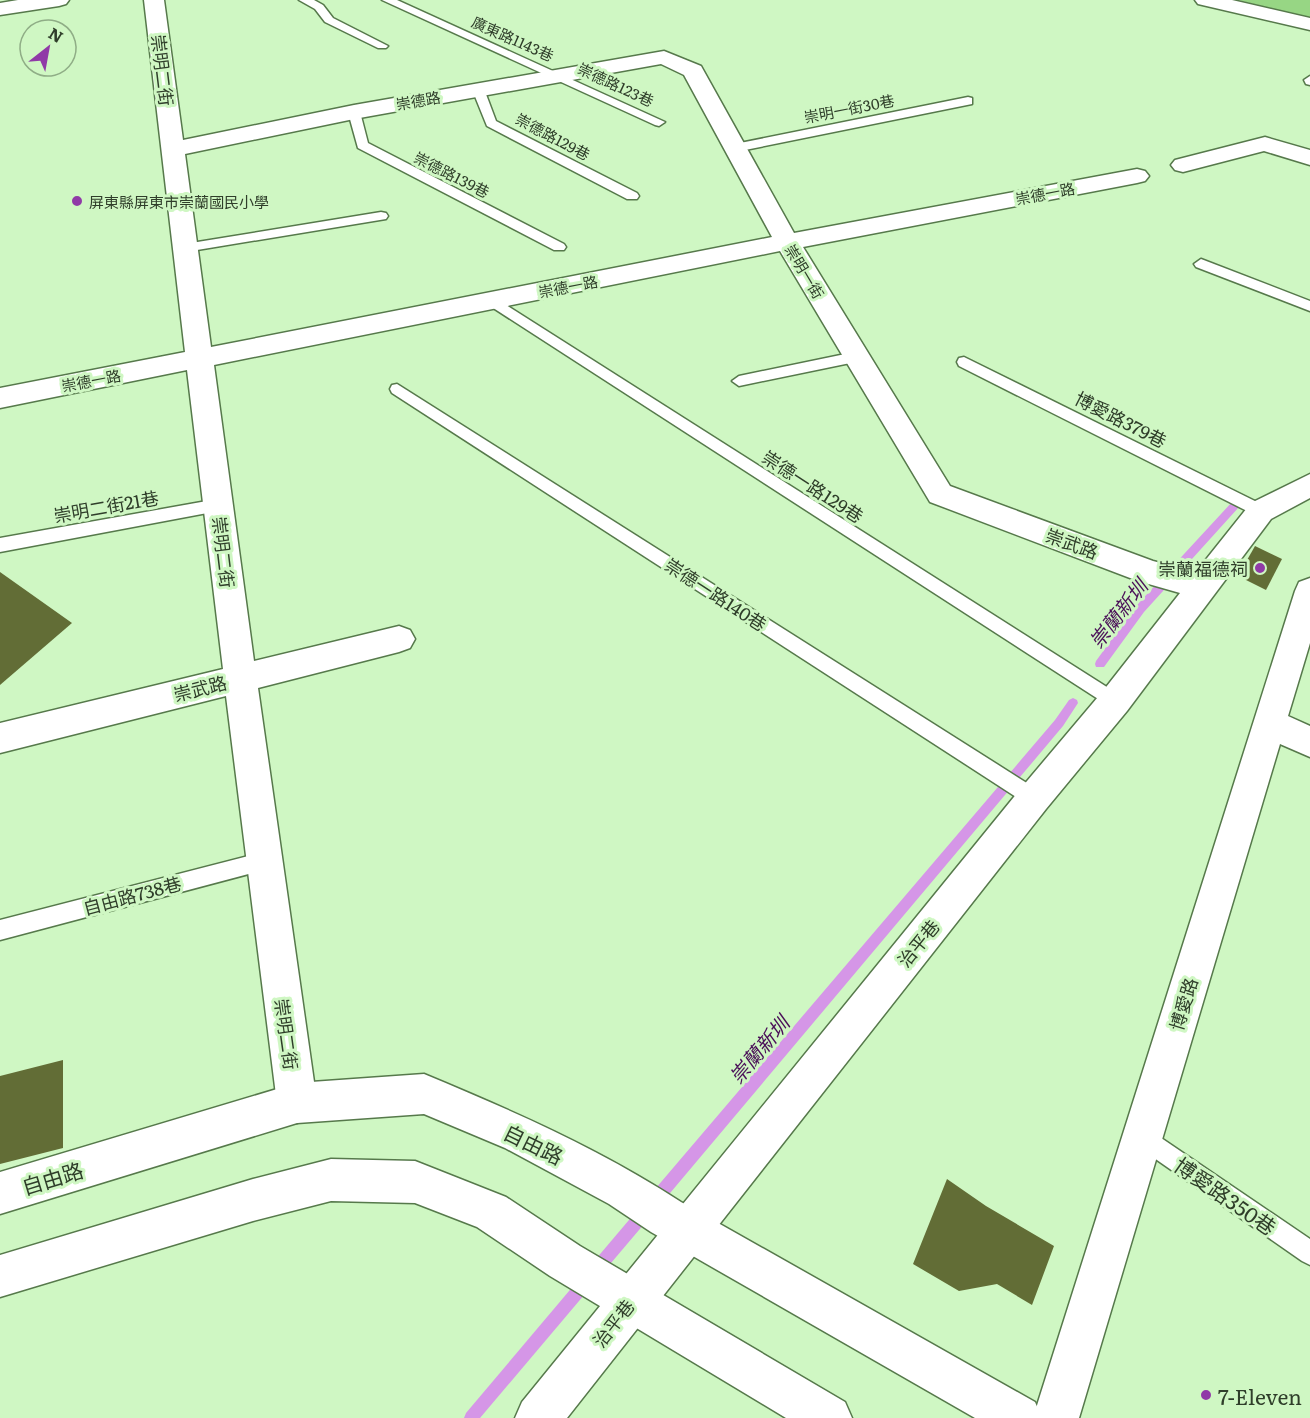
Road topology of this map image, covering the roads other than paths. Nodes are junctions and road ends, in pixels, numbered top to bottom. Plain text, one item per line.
1 (59, 0) edge
2 (154, 0) edge
3 (305, 0) edge
4 (388, 0) edge
5 (1205, 0) edge
6 (0, 9) edge
7 (1310, 24) edge
8 (382, 46) dead end
9 (664, 57) joint
10 (559, 75) junction
11 (478, 89) junction
12 (968, 102) dead end
13 (354, 112) junction
14 (659, 122) dead end
15 (735, 148) junction
16 (173, 149) junction
17 (1310, 158) edge
18 (1183, 165) dead end
19 (1137, 176) dead end
20 (632, 196) dead end
21 (381, 216) dead end
22 (787, 242) junction
23 (559, 247) dead end
24 (185, 248) junction
25 (1201, 264) dead end
26 (492, 301) junction
27 (1310, 306) edge
28 (855, 357) junction
29 (200, 358) junction
30 (964, 362) dead end
31 (740, 381) dead end
32 (397, 389) dead end
33 (0, 398) edge
34 (1310, 485) edge
35 (940, 494) joint
36 (218, 505) junction
37 (1261, 511) junction
38 (0, 545) edge
39 (1195, 585) junction
40 (1308, 606) edge
41 (399, 639) dead end
42 (240, 678) junction
43 (1115, 701) junction
44 (1270, 723) junction
45 (0, 738) edge
46 (1310, 742) edge
47 (1030, 795) junction
48 (264, 861) junction
49 (0, 930) edge
50 (297, 1103) junction
51 (1142, 1136) junction
52 (0, 1193) edge
53 (677, 1224) junction
54 (1310, 1253) edge
55 (0, 1276) edge
56 (619, 1293) junction
57 (538, 1418) edge
58 (830, 1418) edge
59 (1019, 1418) edge
60 (1056, 1418) edge

1 - 6 street
2 - 16 street, 崇明二街
3 - 8 lane
4 - 10 lane, 廣東路1143巷
5 - 7 street
9 - 10 street, 崇德路
9 - 15 street, 崇明一街
10 - 11 street, 崇德路
10 - 14 lane, 崇德路123巷
11 - 13 street, 崇德路
11 - 20 lane, 崇德路129巷
12 - 15 lane, 崇明一街30巷
13 - 16 street, 崇德路
13 - 23 lane, 崇德路139巷
15 - 22 street, 崇明一街
16 - 24 street, 崇明二街
17 - 18 street
19 - 22 street, 崇德一路
21 - 24 lane
22 - 26 street, 崇德一路
22 - 28 street, 崇明一街
24 - 29 street, 崇明二街
25 - 27 lane
26 - 29 street, 崇德一路
26 - 43 lane, 崇德一路129巷
28 - 31 lane
28 - 35 street, 崇明一街
29 - 33 street, 崇德一路
29 - 36 street, 崇明二街
30 - 37 lane, 博愛路379巷
32 - 47 lane, 崇德一路140巷
34 - 37 street, 治平巷
35 - 39 street, 崇武路
36 - 38 lane, 崇明二街21巷
36 - 42 street, 崇明二街
37 - 39 street, 治平巷
39 - 43 street, 治平巷
40 - 44 street, 博愛路
41 - 42 street, 崇武路
42 - 45 street, 崇武路
42 - 48 street, 崇明二街
43 - 47 street, 治平巷
44 - 46 street
44 - 51 street, 博愛路
47 - 53 street, 治平巷
48 - 49 lane, 自由路738巷
48 - 50 street, 崇明二街
50 - 52 street, 自由路
50 - 53 street, 自由路
51 - 54 lane, 博愛路350巷
51 - 60 street, 博愛路
53 - 56 street, 治平巷
53 - 59 street, 自由路
55 - 56 street
56 - 57 street, 治平巷
56 - 58 street

